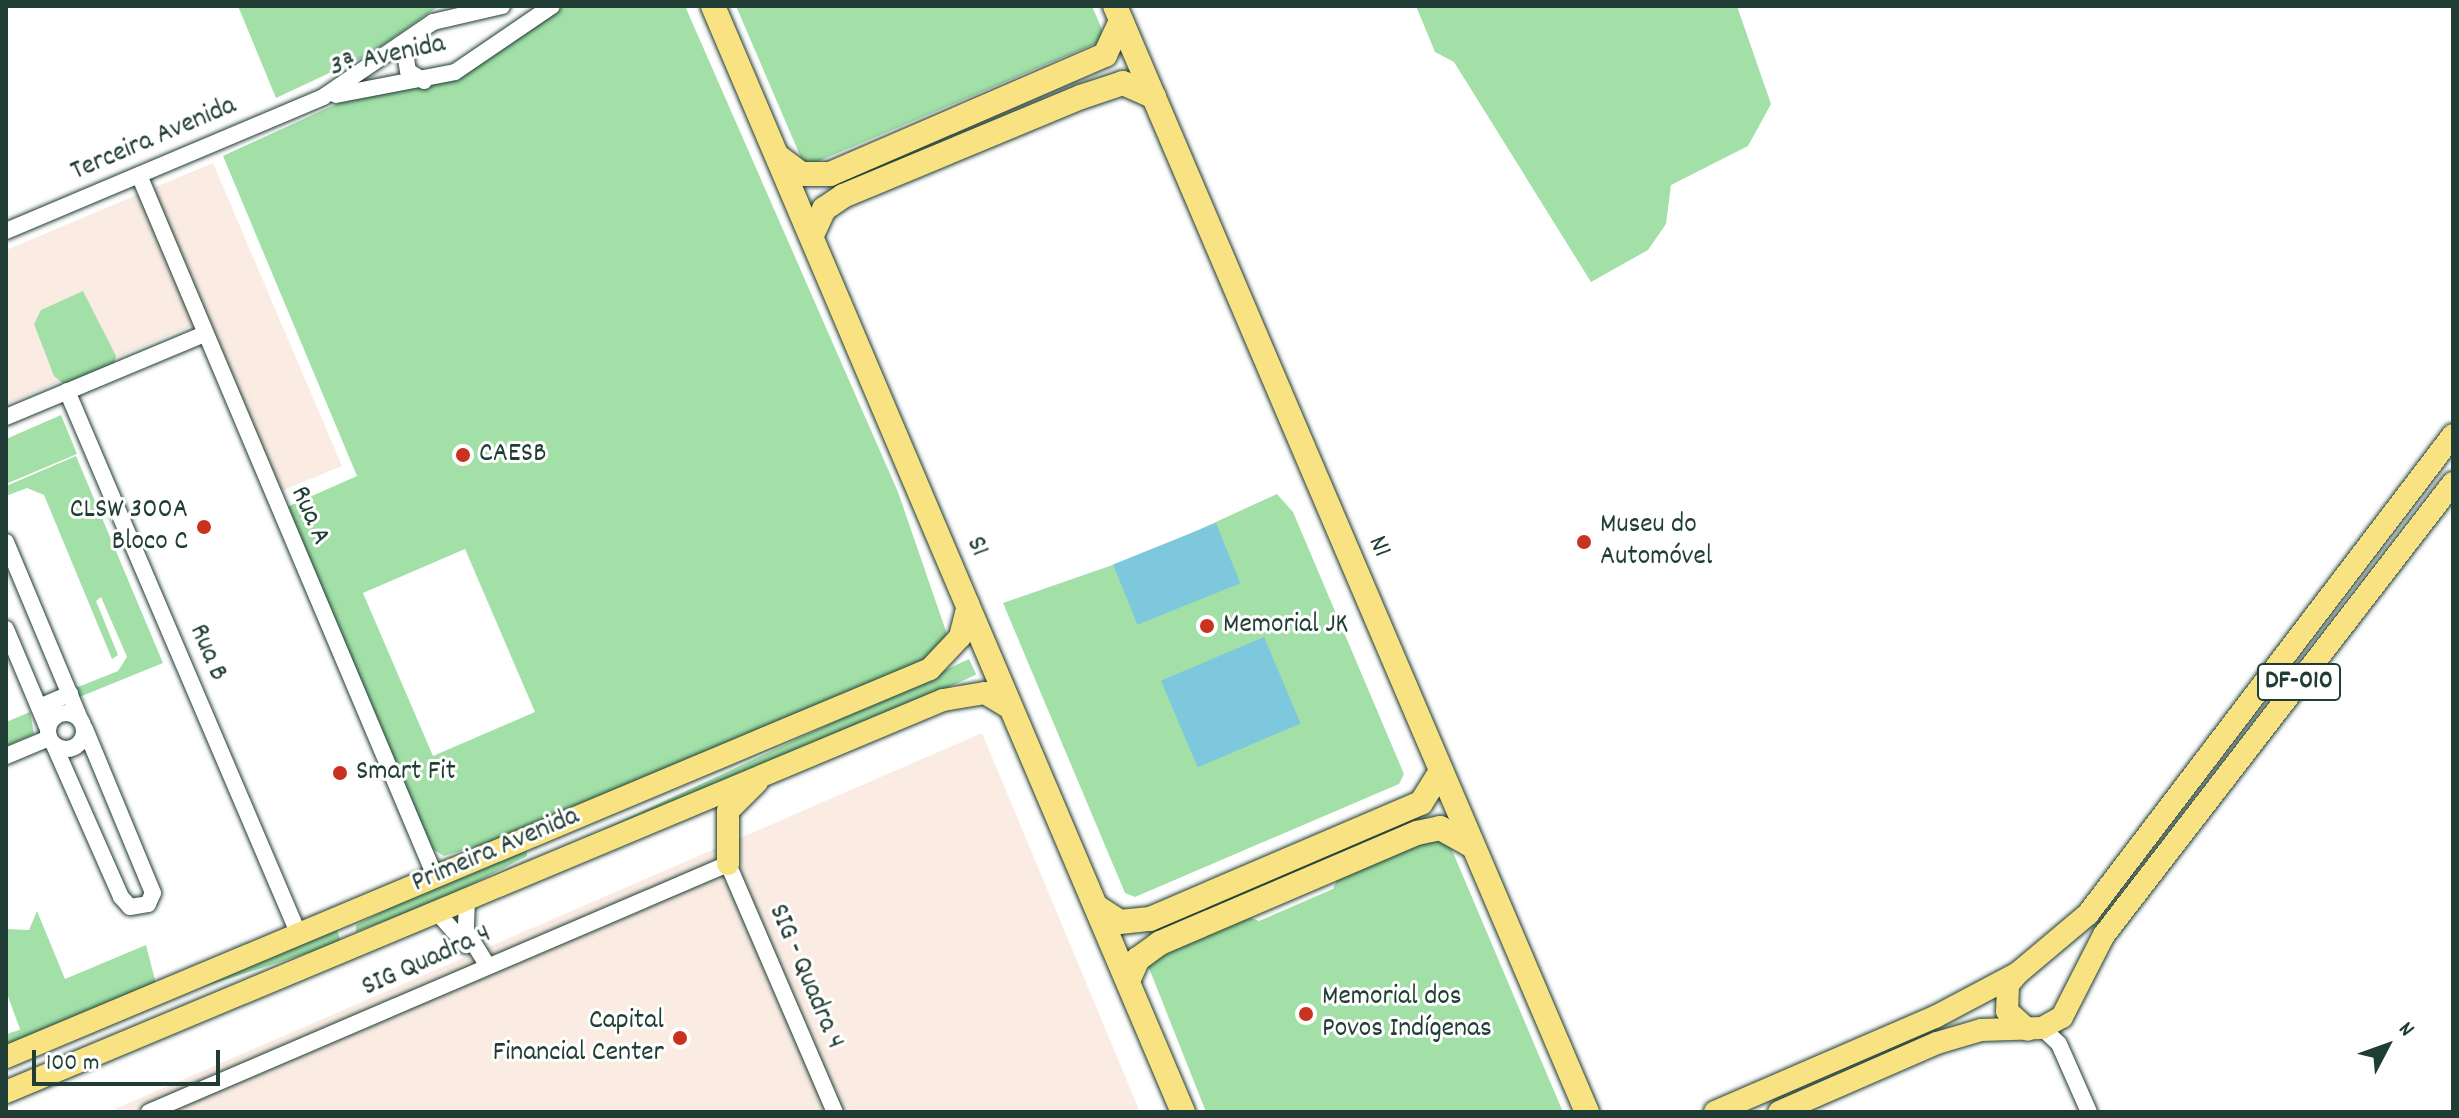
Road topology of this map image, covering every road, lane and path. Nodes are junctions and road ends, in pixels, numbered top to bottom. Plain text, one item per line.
1 (552, 6) edge
2 (713, 6) edge
3 (498, 7) edge
4 (1118, 13) edge
5 (505, 42) junction
6 (404, 46) junction
7 (424, 81) junction
8 (323, 97) junction
9 (1154, 97) junction
10 (778, 156) junction
11 (139, 175) junction
12 (6, 231) edge
13 (812, 235) junction
14 (202, 335) junction
15 (67, 391) junction
16 (6, 417) edge
17 (2453, 435) edge
18 (2453, 483) edge
19 (6, 542) edge
20 (968, 604) junction
21 (6, 629) edge
22 (70, 694) junction
23 (39, 707) junction
24 (1012, 709) junction
25 (83, 725) junction
26 (50, 737) junction
27 (6, 756) edge
28 (773, 768) junction
29 (1441, 771) junction
30 (526, 839) junction
31 (1473, 846) junction
32 (728, 864) junction
33 (537, 865) junction
34 (435, 876) junction
35 (467, 897) junction
36 (1097, 907) junction
37 (435, 910) junction
38 (349, 913) junction
39 (299, 935) junction
40 (359, 943) junction
41 (468, 949) junction
42 (480, 965) junction
43 (2018, 973) junction
44 (448, 980) junction
45 (1128, 981) junction
46 (2035, 1029) junction
47 (6, 1057) edge
48 (6, 1092) edge
49 (148, 1110) edge
50 (835, 1112) edge
51 (1183, 1112) edge
52 (1587, 1112) edge
53 (1715, 1112) edge
54 (1779, 1112) edge
55 (2089, 1112) edge

1 - 5 street, 3ª Avenida
2 - 10 highway, S1
3 - 5 street
3 - 6 street, 3ª Avenida
4 - 9 highway, N1
4 - 10 highway
5 - 7 street, 3ª Avenida
6 - 7 street
6 - 8 street, 3ª Avenida
7 - 8 street, 3ª Avenida
8 - 11 street, Terceira Avenida
9 - 13 highway
9 - 29 highway, N1
10 - 13 highway, S1
11 - 12 street, Terceira Avenida
11 - 14 street, Rua A
13 - 20 highway, S1
14 - 15 street
14 - 34 street, Rua A
15 - 16 street
15 - 39 street, Rua B
17 - 43 main road, DF-010
18 - 46 main road, DF-010
19 - 22 street
20 - 24 highway, S1
20 - 30 main road, Primeira Avenida
21 - 23 street
22 - 23 street
22 - 25 street
23 - 26 street
24 - 28 main road, Primeira Avenida
24 - 36 highway, S1
25 - 26 street
25 - 26 street
25 - 26 street
26 - 27 street
28 - 32 main road
28 - 33 main road, Primeira Avenida
29 - 31 highway, N1
29 - 36 highway
30 - 33 main road
30 - 34 main road, Primeira Avenida
31 - 45 highway
31 - 52 highway, N1
32 - 42 street, SIG Quadra 4
32 - 50 street, SIG - Quadra 4
33 - 35 main road, Primeira Avenida
34 - 38 main road, Primeira Avenida
35 - 37 main road, Primeira Avenida
35 - 42 street
36 - 45 highway, S1
37 - 40 main road, Primeira Avenida
37 - 41 street
38 - 39 main road, Primeira Avenida
38 - 40 main road
39 - 47 main road, Primeira Avenida
40 - 48 main road, Primeira Avenida
41 - 42 street
41 - 44 street
42 - 44 street, SIG Quadra 4
43 - 46 main road
43 - 53 main road, DF-010
44 - 49 street, SIG Quadra 4
45 - 51 highway, S1
46 - 54 main road
46 - 55 street

